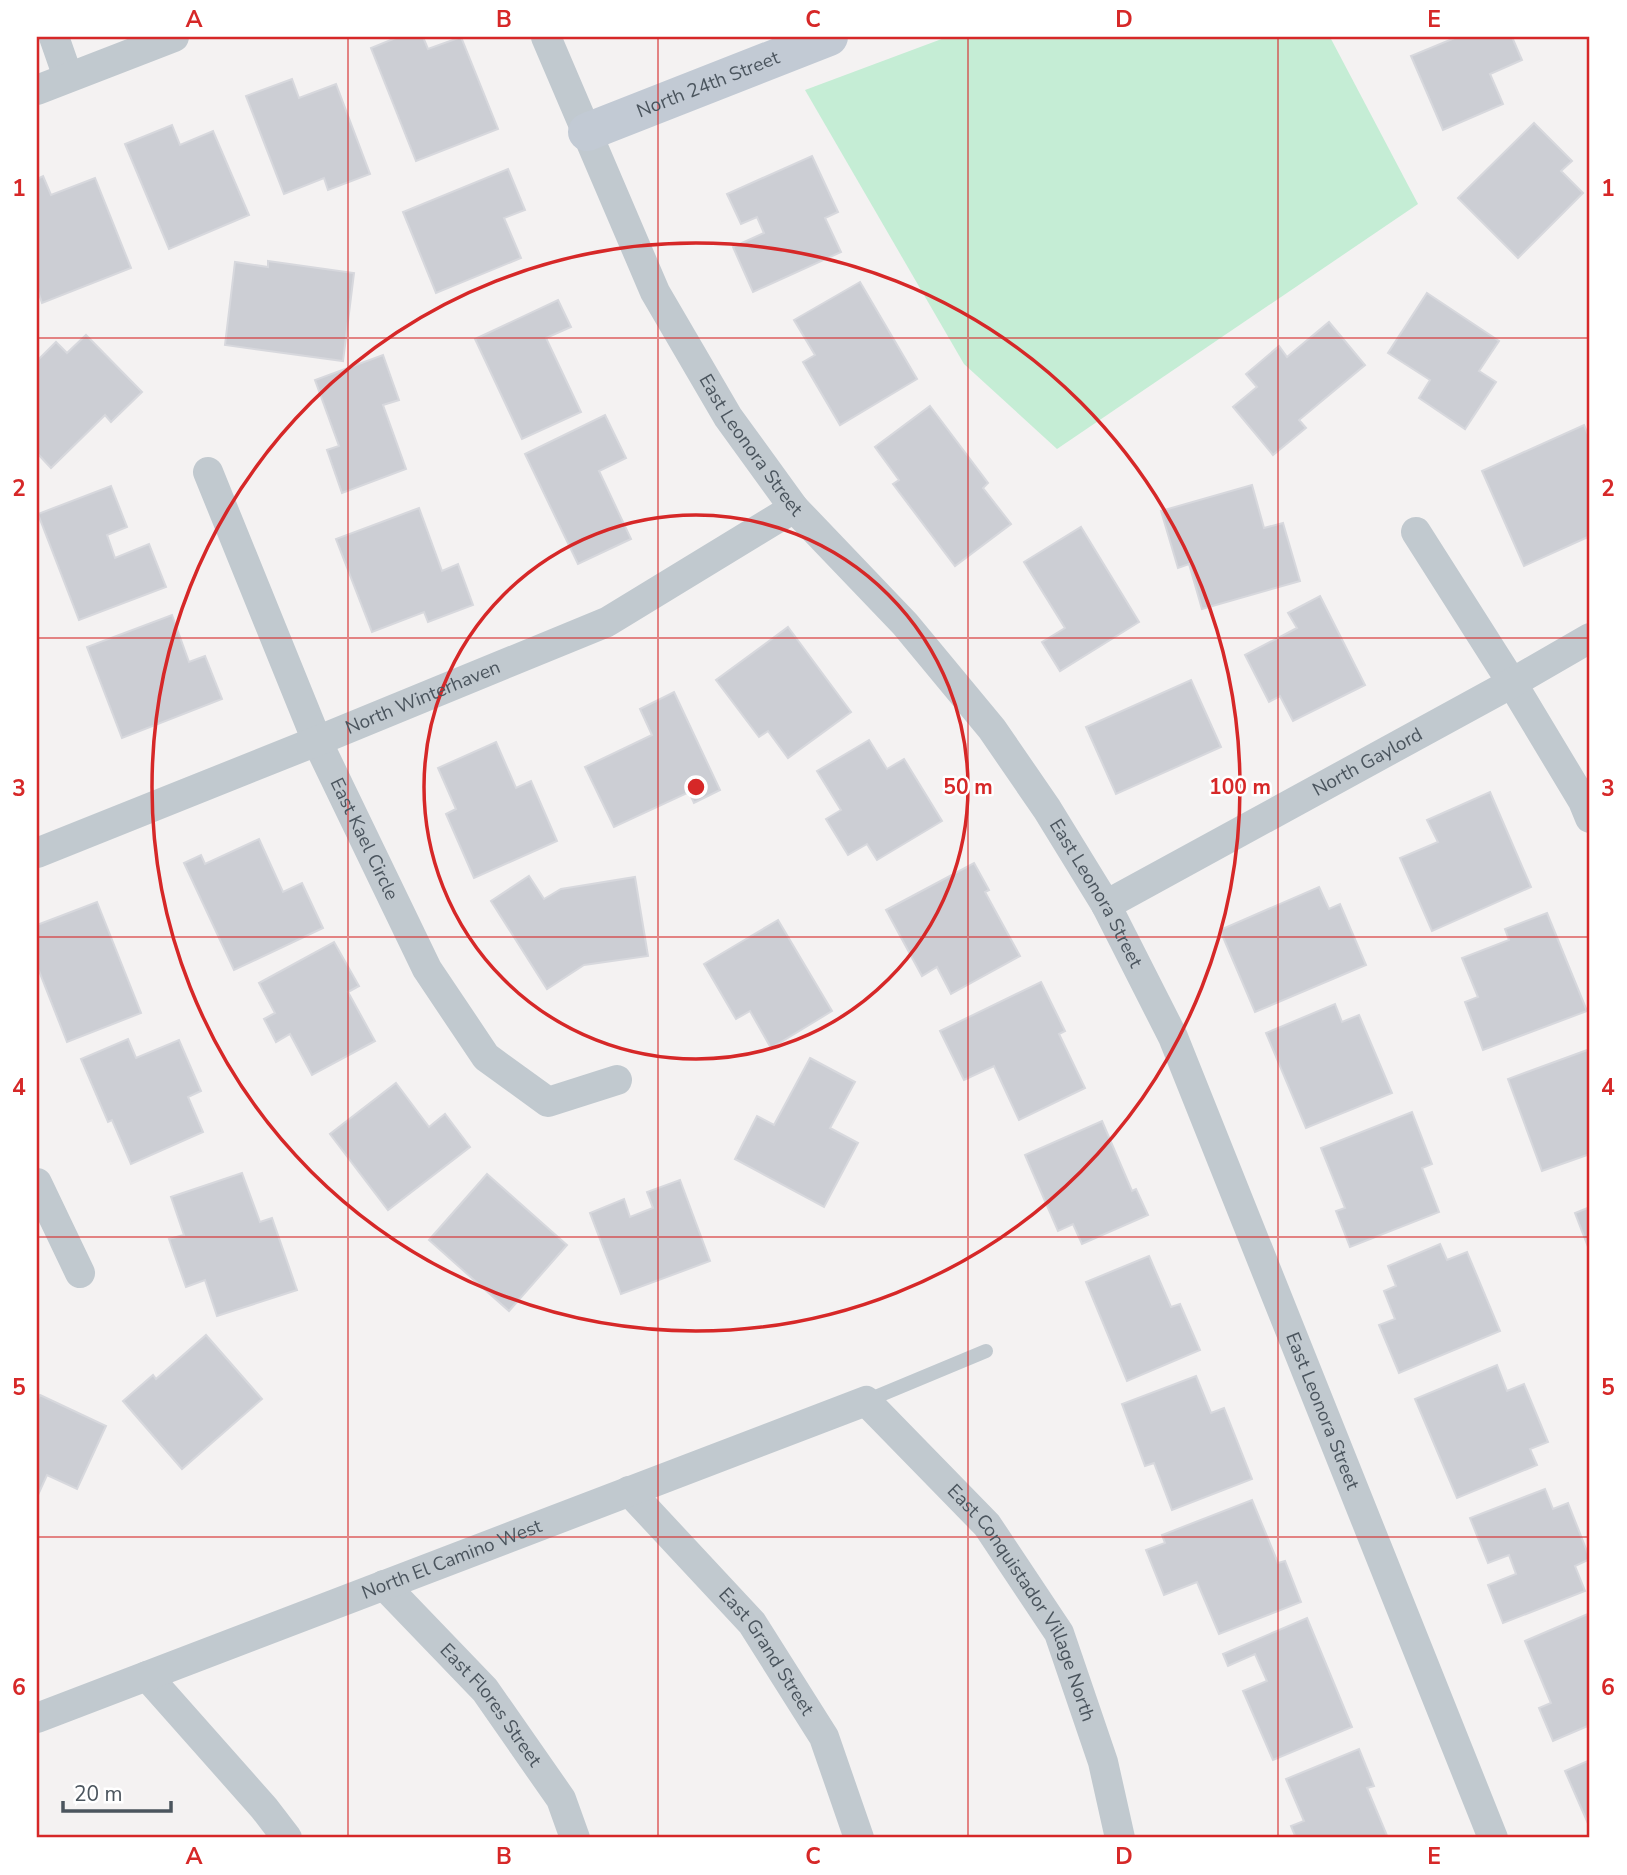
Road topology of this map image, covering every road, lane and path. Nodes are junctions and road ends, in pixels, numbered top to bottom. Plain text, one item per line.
1 (54, 37) edge
2 (174, 37) edge
3 (546, 37) edge
4 (829, 37) edge
5 (68, 77) junction
6 (37, 90) edge
7 (587, 132) junction
8 (208, 472) dead end
9 (794, 508) junction
10 (1416, 532) dead end
11 (1590, 638) edge
12 (1512, 683) junction
13 (317, 741) junction
14 (1590, 818) edge
15 (37, 853) edge
16 (1106, 905) junction
17 (617, 1080) dead end
18 (37, 1183) edge
19 (80, 1273) dead end
20 (986, 1351) dead end
21 (866, 1401) junction
22 (629, 1491) junction
23 (384, 1585) junction
24 (147, 1676) junction
25 (37, 1718) edge
26 (286, 1838) edge
27 (575, 1838) edge
28 (859, 1838) edge
29 (1120, 1838) edge
30 (1493, 1838) edge

1 - 5 street
2 - 5 street
3 - 7 street, East Leonora Street
4 - 7 street, North 24th Street
5 - 6 street
7 - 9 street, East Leonora Street
8 - 13 street, East Kael Circle
9 - 13 street, North Winterhaven
9 - 16 street, East Leonora Street
10 - 12 street
11 - 12 street, North Gaylord
12 - 14 street
12 - 16 street, North Gaylord
13 - 15 street, North Winterhaven
13 - 17 street, East Kael Circle
16 - 30 street, East Leonora Street
18 - 19 street
20 - 21 lane
21 - 22 street, North El Camino West
21 - 29 street, East Conquistador Village North
22 - 23 street, North El Camino West
22 - 28 street, East Grand Street
23 - 24 street, North El Camino West
23 - 27 street, East Flores Street
24 - 25 street, North El Camino West
24 - 26 street

